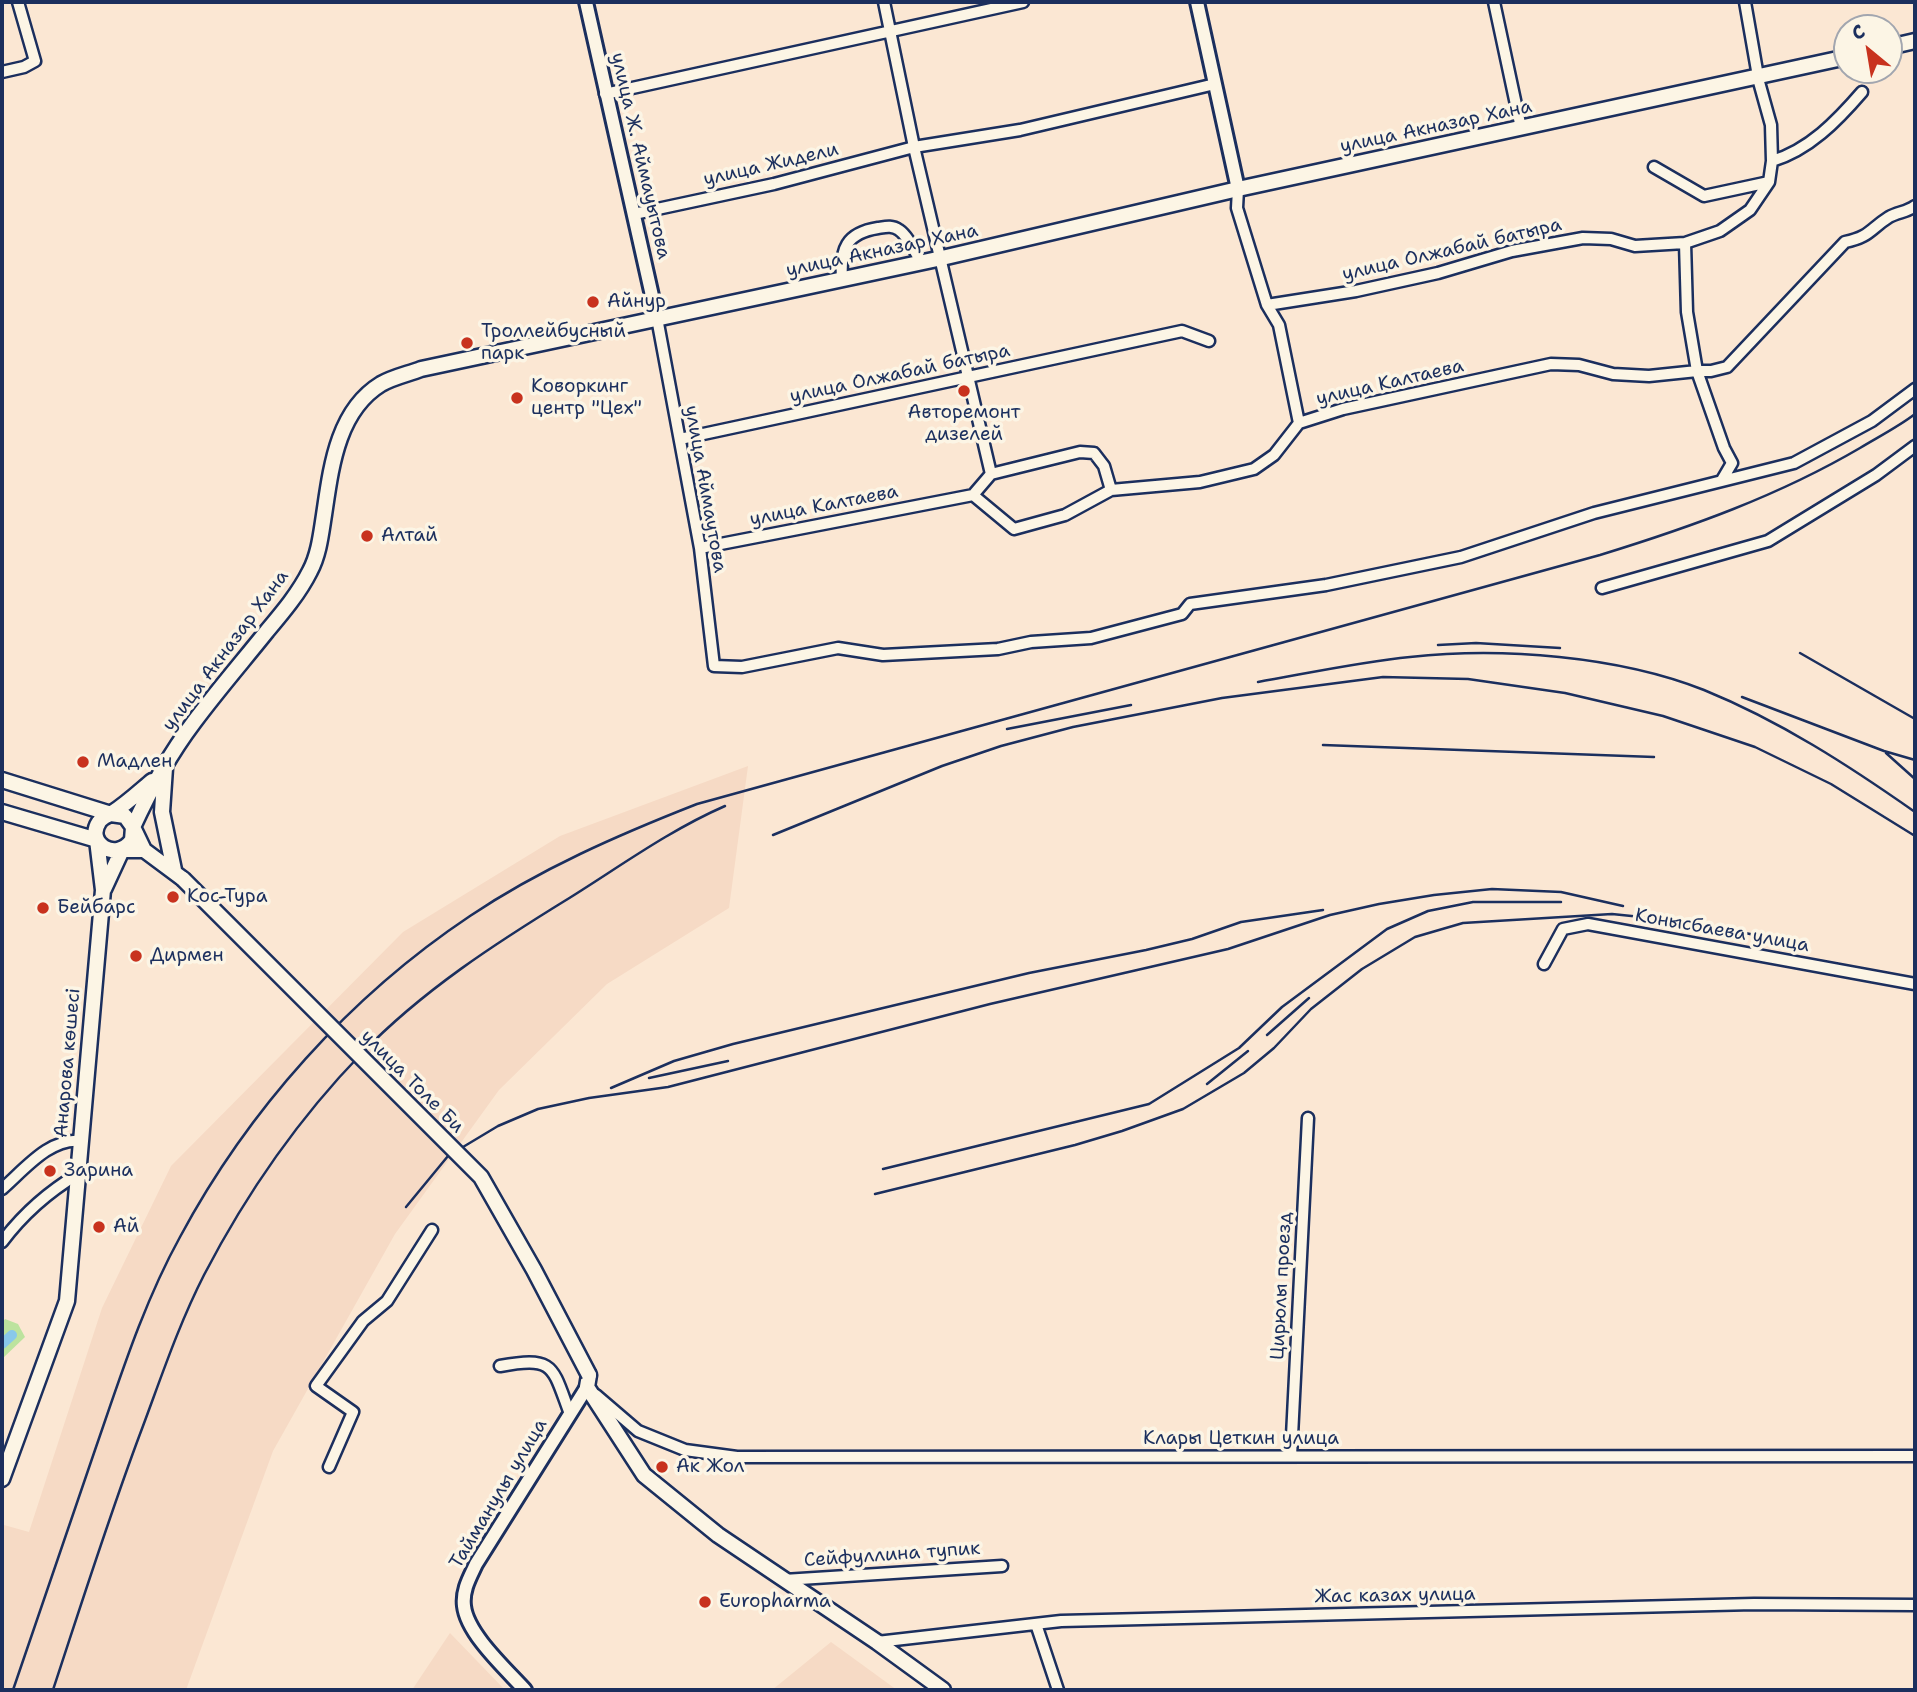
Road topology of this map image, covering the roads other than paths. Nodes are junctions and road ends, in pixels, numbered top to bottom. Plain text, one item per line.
1 (19, 2) edge
2 (586, 2) edge
3 (884, 2) edge
4 (1023, 2) edge
5 (1197, 2) edge
6 (1494, 2) edge
7 (1745, 2) edge
8 (889, 33) junction
9 (1833, 61) edge
10 (2, 72) edge
11 (1758, 80) junction
12 (1215, 83) junction
13 (1862, 92) dead end
14 (606, 94) junction
15 (1521, 128) junction
16 (914, 147) junction
17 (1772, 161) junction
18 (1654, 167) dead end
19 (1769, 182) junction
20 (1238, 189) junction
21 (1915, 206) edge
22 (634, 214) junction
23 (1685, 243) junction
24 (942, 258) junction
25 (921, 262) junction
26 (842, 279) junction
27 (1267, 304) junction
28 (657, 318) junction
29 (1209, 341) dead end
30 (1697, 371) junction
31 (969, 377) junction
32 (1915, 389) edge
33 (1299, 422) junction
34 (680, 439) junction
35 (1915, 446) edge
36 (991, 474) junction
37 (1721, 481) junction
38 (1111, 489) junction
39 (973, 495) junction
40 (700, 548) junction
41 (1602, 588) dead end
42 (166, 763) junction
43 (156, 778) junction
44 (2, 780) edge
45 (2, 812) edge
46 (111, 814) junction
47 (133, 827) junction
48 (97, 841) junction
49 (122, 850) junction
50 (144, 850) junction
51 (178, 874) junction
52 (103, 890) junction
53 (1544, 964) dead end
54 (1915, 984) edge
55 (1308, 1118) dead end
56 (81, 1141) junction
57 (78, 1174) junction
58 (2, 1189) edge
59 (432, 1230) dead end
60 (2, 1242) edge
61 (500, 1366) dead end
62 (588, 1381) junction
63 (570, 1414) junction
64 (1291, 1456) junction
65 (1915, 1456) edge
66 (329, 1467) dead end
67 (2, 1479) edge
68 (1002, 1566) dead end
69 (784, 1580) junction
70 (1915, 1605) edge
71 (1036, 1624) junction
72 (877, 1642) junction
73 (525, 1690) edge
74 (943, 1690) edge
75 (1058, 1690) edge

1 - 10 street
2 - 14 street, улица Ж. Аймауытова
3 - 8 street
4 - 8 street
5 - 12 street
6 - 15 street
7 - 11 street, улица Олжабай батыра
8 - 14 street
8 - 16 street
9 - 11 main road, улица Акназар Хана
11 - 15 main road, улица Акназар Хана
11 - 17 street, улица Олжабай батыра
12 - 16 street, улица Жидели
12 - 20 street
13 - 17 street
14 - 22 street, улица Ж. Аймауытова
15 - 20 main road, улица Акназар Хана
16 - 22 street, улица Жидели
16 - 24 street
17 - 19 street, улица Олжабай батыра
18 - 19 street
19 - 23 street, улица Олжабай батыра
20 - 24 main road, улица Акназар Хана
20 - 27 street
21 - 30 street, улица Калтаева
22 - 28 street, улица Ж. Аймауытова
23 - 27 street, улица Олжабай батыра
23 - 30 street
24 - 25 main road, улица Акназар Хана
24 - 31 street
25 - 26 main road, улица Акназар Хана
25 - 26 street
26 - 28 main road, улица Акназар Хана
27 - 33 street
28 - 34 street, улица Аймаутова
28 - 42 main road, улица Акназар Хана
29 - 31 street, улица Олжабай батыра
30 - 33 street, улица Калтаева
30 - 37 street
31 - 34 street, улица Олжабай батыра
31 - 36 street
32 - 37 street
33 - 38 street, улица Калтаева
34 - 40 street, улица Аймаутова
35 - 41 street
36 - 38 street
36 - 39 street
37 - 40 street, улица Аймаутова
38 - 39 street
39 - 40 street, улица Калтаева
42 - 43 main road, улица Акназар Хана
42 - 51 main road
43 - 46 main road, улица Акназар Хана
43 - 47 main road, улица Акназар Хана
44 - 46 main road
45 - 48 main road
46 - 47 main road
46 - 48 main road
47 - 49 main road
47 - 50 main road
48 - 49 main road
48 - 52 main road
49 - 50 main road
49 - 52 main road
50 - 51 main road, улица Толе Би
51 - 62 main road, улица Толе Би, bridge
52 - 56 main road, Анарова көшесі
53 - 54 street, Конысбаева улица
55 - 64 street, Цирюлы проезд
56 - 57 main road, Анарова көшесі
56 - 58 street
57 - 60 street
57 - 67 main road, Анарова көшесі
59 - 66 street
61 - 63 street
62 - 63 street, Тайманулы улица
62 - 64 street, Клары Цеткин улица
62 - 69 main road, улица Толе Би
63 - 73 street, Тайманулы улица
64 - 65 street, Клары Цеткин улица
68 - 69 street, Сейфуллина тупик
69 - 72 main road, улица Толе Би
70 - 71 street, Жас казах улица
71 - 72 street, Жас казах улица
71 - 75 street
72 - 74 main road, улица Толе Би

